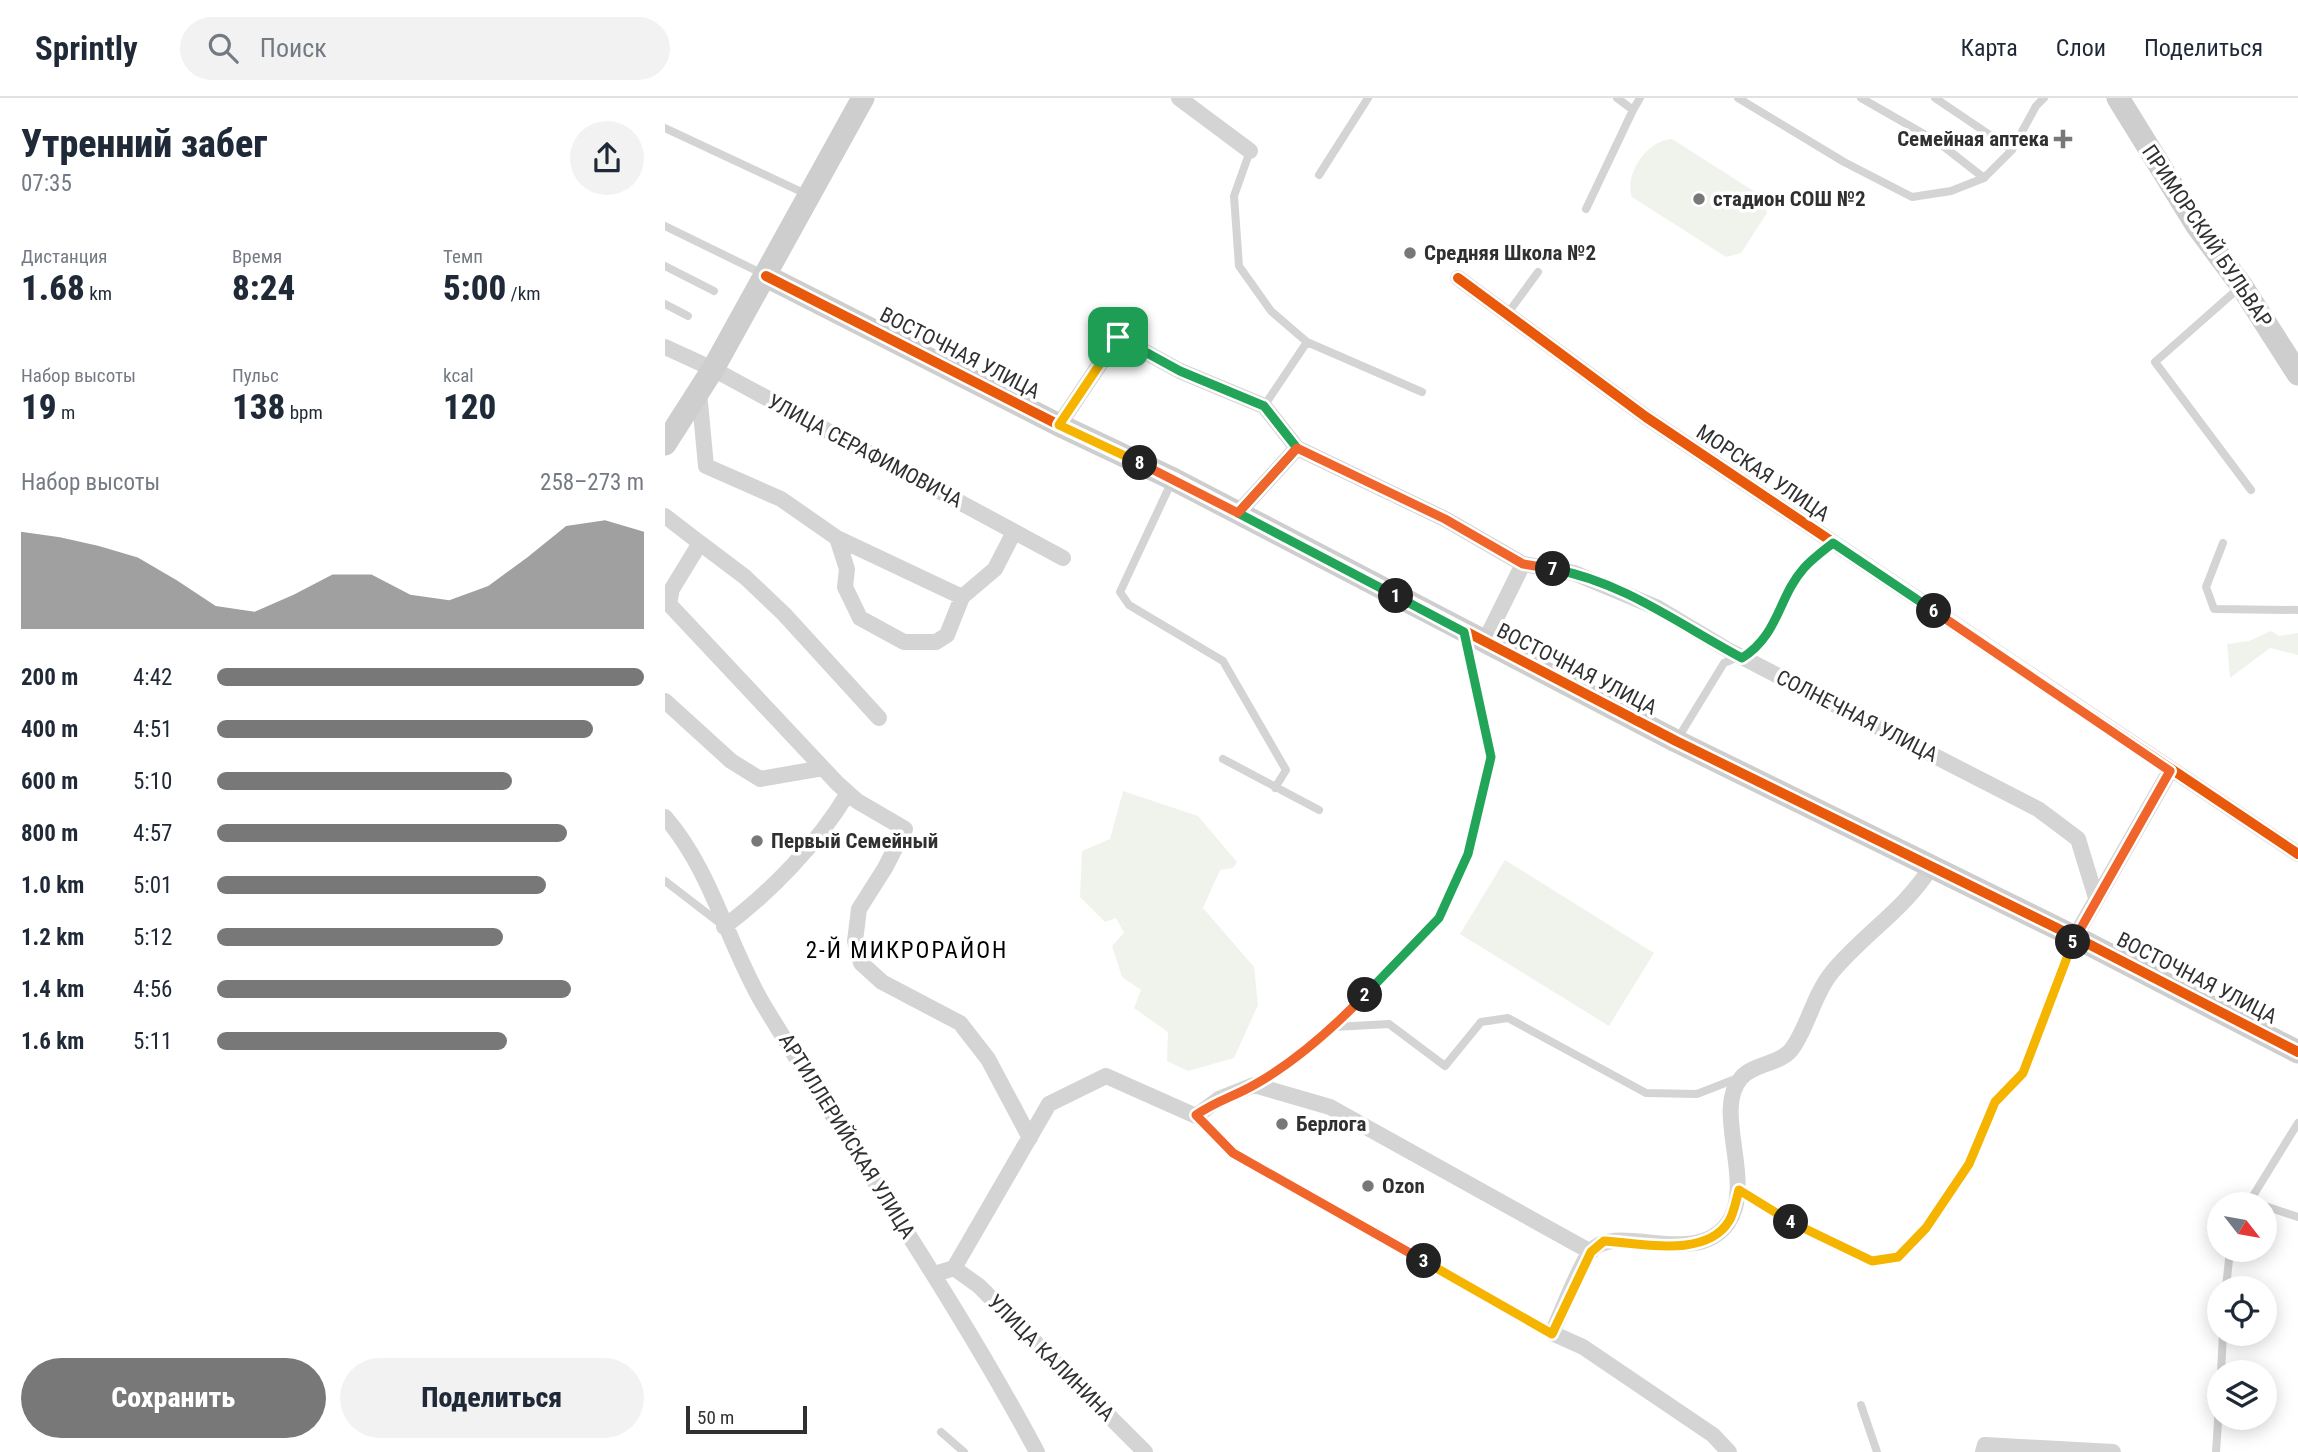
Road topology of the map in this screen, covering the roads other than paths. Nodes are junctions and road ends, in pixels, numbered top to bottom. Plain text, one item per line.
1 (863, 98) edge
2 (1179, 98) edge
3 (1368, 98) edge
4 (1617, 98) edge
5 (1640, 98) edge
6 (1738, 98) edge
7 (1861, 98) edge
8 (1935, 98) edge
9 (2044, 98) edge
10 (2118, 98) edge
11 (1633, 110) junction
12 (665, 128) edge
13 (2012, 150) junction
14 (1250, 151) joint
15 (1319, 175) dead end
16 (1984, 178) junction
17 (808, 195) junction
18 (1587, 209) dead end
19 (665, 226) edge
20 (665, 266) edge
21 (1538, 272) dead end
22 (766, 276) junction
23 (1458, 278) dead end
24 (2241, 285) junction
25 (714, 291) dead end
26 (665, 304) edge
27 (1508, 313) junction
28 (688, 316) dead end
29 (1307, 342) junction
30 (665, 347) edge
31 (713, 369) junction
32 (2298, 374) edge
33 (699, 392) junction
34 (1422, 392) dead end
35 (1264, 406) junction
36 (1059, 425) junction
37 (665, 444) edge
38 (1297, 448) junction
39 (1173, 479) junction
40 (2251, 490) dead end
41 (1238, 513) junction
42 (665, 516) edge
43 (1014, 531) junction
44 (837, 538) junction
45 (700, 543) junction
46 (1833, 543) junction
47 (2223, 543) dead end
48 (1063, 558) dead end
49 (1523, 564) junction
50 (669, 594) edge
51 (962, 597) junction
52 (2298, 610) edge
53 (1474, 637) junction
54 (1742, 658) junction
55 (665, 701) edge
56 (879, 718) dead end
57 (1676, 741) junction
58 (1223, 759) dead end
59 (823, 768) junction
60 (2170, 771) junction
61 (1275, 788) junction
62 (848, 793) junction
63 (1319, 810) dead end
64 (665, 817) edge
65 (2298, 854) edge
66 (1931, 867) junction
67 (665, 881) edge
68 (2096, 898) junction
69 (724, 927) junction
70 (2075, 937) junction
71 (1334, 1027) junction
72 (2298, 1052) edge
73 (1741, 1077) junction
74 (1254, 1085) junction
75 (1196, 1115) junction
76 (2298, 1122) edge
77 (1030, 1138) junction
78 (1739, 1190) junction
79 (2255, 1192) edge
80 (2277, 1210) edge
81 (2298, 1217) edge
82 (1591, 1252) junction
83 (954, 1268) junction
84 (935, 1274) junction
85 (1552, 1334) junction
86 (1861, 1405) dead end
87 (2217, 1430) edge
88 (941, 1432) dead end
89 (1984, 1449) edge
90 (964, 1452) edge
91 (1037, 1452) edge
92 (1145, 1452) edge
93 (1730, 1452) edge
94 (1877, 1452) edge
95 (2113, 1452) edge
96 (2216, 1452) edge

1 - 17 street
2 - 14 street
3 - 15 lane
4 - 11 lane
5 - 11 lane
6 - 16 lane
7 - 16 lane
8 - 13 lane
9 - 13 lane
10 - 24 street, ПРИМОРСКИЙ БУЛЬВАР
11 - 18 lane
12 - 17 lane
13 - 16 lane
14 - 29 lane
17 - 22 street
19 - 22 lane, ВОСТОЧНАЯ УЛИЦА
20 - 25 lane
21 - 27 lane
22 - 31 street
22 - 36 street, ВОСТОЧНАЯ УЛИЦА
23 - 27 street, МОРСКАЯ УЛИЦА
24 - 32 street, ПРИМОРСКИЙ БУЛЬВАР
24 - 40 lane
26 - 28 lane
27 - 46 street, МОРСКАЯ УЛИЦА
29 - 34 lane
29 - 35 lane
30 - 31 street, УЛИЦА СЕРАФИМОВИЧА
31 - 33 street
31 - 43 street, УЛИЦА СЕРАФИМОВИЧА
33 - 37 street
33 - 44 street
35 - 36 street, СОЛНЕЧНАЯ УЛИЦА
35 - 38 street, СОЛНЕЧНАЯ УЛИЦА
36 - 39 street, ВОСТОЧНАЯ УЛИЦА
38 - 41 street
38 - 49 street, СОЛНЕЧНАЯ УЛИЦА
39 - 41 street, ВОСТОЧНАЯ УЛИЦА
39 - 61 lane
41 - 53 street, ВОСТОЧНАЯ УЛИЦА
42 - 45 street
43 - 48 street, УЛИЦА СЕРАФИМОВИЧА
43 - 51 street
44 - 51 street
44 - 51 street
45 - 50 street
45 - 56 street
46 - 54 lane
46 - 60 street, МОРСКАЯ УЛИЦА
47 - 52 lane
49 - 53 street
49 - 54 street, СОЛНЕЧНАЯ УЛИЦА
50 - 59 street
53 - 57 street, ВОСТОЧНАЯ УЛИЦА
53 - 71 lane
54 - 57 lane
54 - 68 street, СОЛНЕЧНАЯ УЛИЦА
55 - 59 street
57 - 66 street, ВОСТОЧНАЯ УЛИЦА
58 - 61 lane
59 - 62 street
60 - 65 street, МОРСКАЯ УЛИЦА
60 - 68 street
61 - 63 lane
62 - 69 street
62 - 77 street
64 - 69 street, АРТИЛЛЕРИЙСКАЯ УЛИЦА
66 - 70 street, ВОСТОЧНАЯ УЛИЦА
66 - 73 street
67 - 69 lane
68 - 70 street
69 - 84 street, АРТИЛЛЕРИЙСКАЯ УЛИЦА
70 - 72 street, ВОСТОЧНАЯ УЛИЦА
70 - 78 lane
71 - 73 lane
71 - 74 lane
73 - 78 street
74 - 75 street
74 - 82 street
75 - 77 street
75 - 85 lane
76 - 79 lane
77 - 83 street
78 - 82 street
80 - 81 lane
82 - 85 street
83 - 84 street
83 - 92 street, УЛИЦА КАЛИНИНА
84 - 91 street, АРТИЛЛЕРИЙСКАЯ УЛИЦА
85 - 93 street
86 - 94 lane
87 - 96 lane
88 - 90 lane
89 - 95 street

